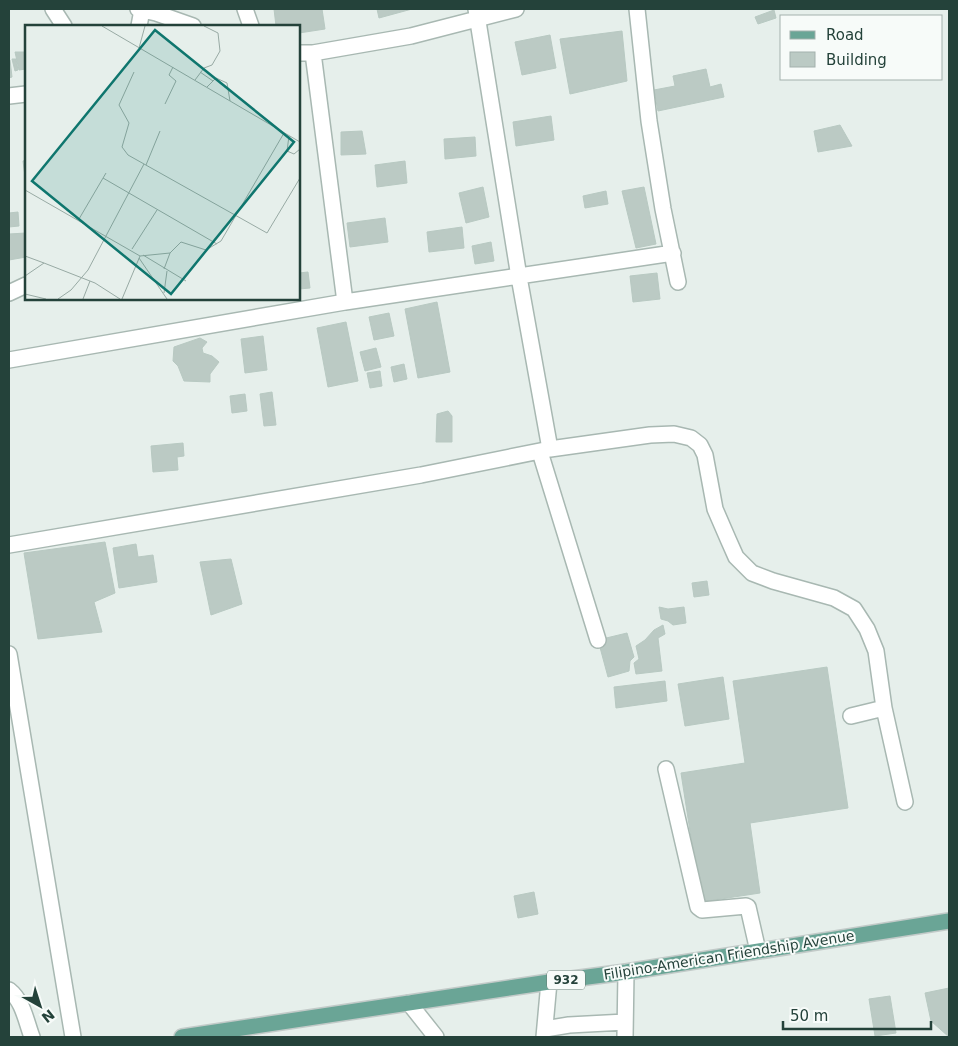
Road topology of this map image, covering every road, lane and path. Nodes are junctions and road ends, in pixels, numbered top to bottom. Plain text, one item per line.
1 (53, 9) edge
2 (140, 9) edge
3 (245, 9) edge
4 (516, 9) edge
5 (637, 9) edge
6 (477, 14) edge
7 (63, 25) edge
8 (139, 25) edge
9 (190, 25) edge
10 (251, 25) edge
11 (306, 53) edge
12 (25, 94) edge
13 (9, 96) edge
14 (673, 253) junction
15 (519, 277) junction
16 (678, 282) dead end
17 (25, 285) edge
18 (9, 293) edge
19 (345, 302) junction
20 (9, 360) edge
21 (545, 451) junction
22 (9, 545) edge
23 (598, 640) dead end
24 (9, 654) edge
25 (884, 708) junction
26 (851, 716) dead end
27 (666, 769) dead end
28 (905, 802) dead end
29 (949, 921) edge
30 (758, 951) junction
31 (626, 972) junction
32 (549, 982) junction
33 (9, 990) edge
34 (409, 1003) junction
35 (625, 1030) edge
36 (545, 1033) edge
37 (32, 1037) edge
38 (73, 1037) edge
39 (182, 1037) edge
40 (436, 1037) edge

1 - 7 street
2 - 8 street
2 - 9 street
3 - 10 street
4 - 6 street
5 - 14 street
6 - 11 street
6 - 15 street
11 - 19 street
12 - 13 street
14 - 15 street
14 - 16 street
15 - 19 street
15 - 21 street
17 - 18 street
19 - 20 street
21 - 22 street
21 - 23 street
21 - 25 street
24 - 38 street
25 - 26 street
25 - 28 street
27 - 30 street
29 - 30 main road, Filipino-American Friendship Avenue / 932
30 - 31 main road, Filipino-American Friendship Avenue / 932
31 - 32 main road, Filipino-American Friendship Avenue / 932
31 - 35 street
32 - 34 main road, Filipino-American Friendship Avenue / 932
32 - 36 street
33 - 37 street
34 - 39 main road, Filipino-American Friendship Avenue / 932
34 - 40 street
35 - 36 street

